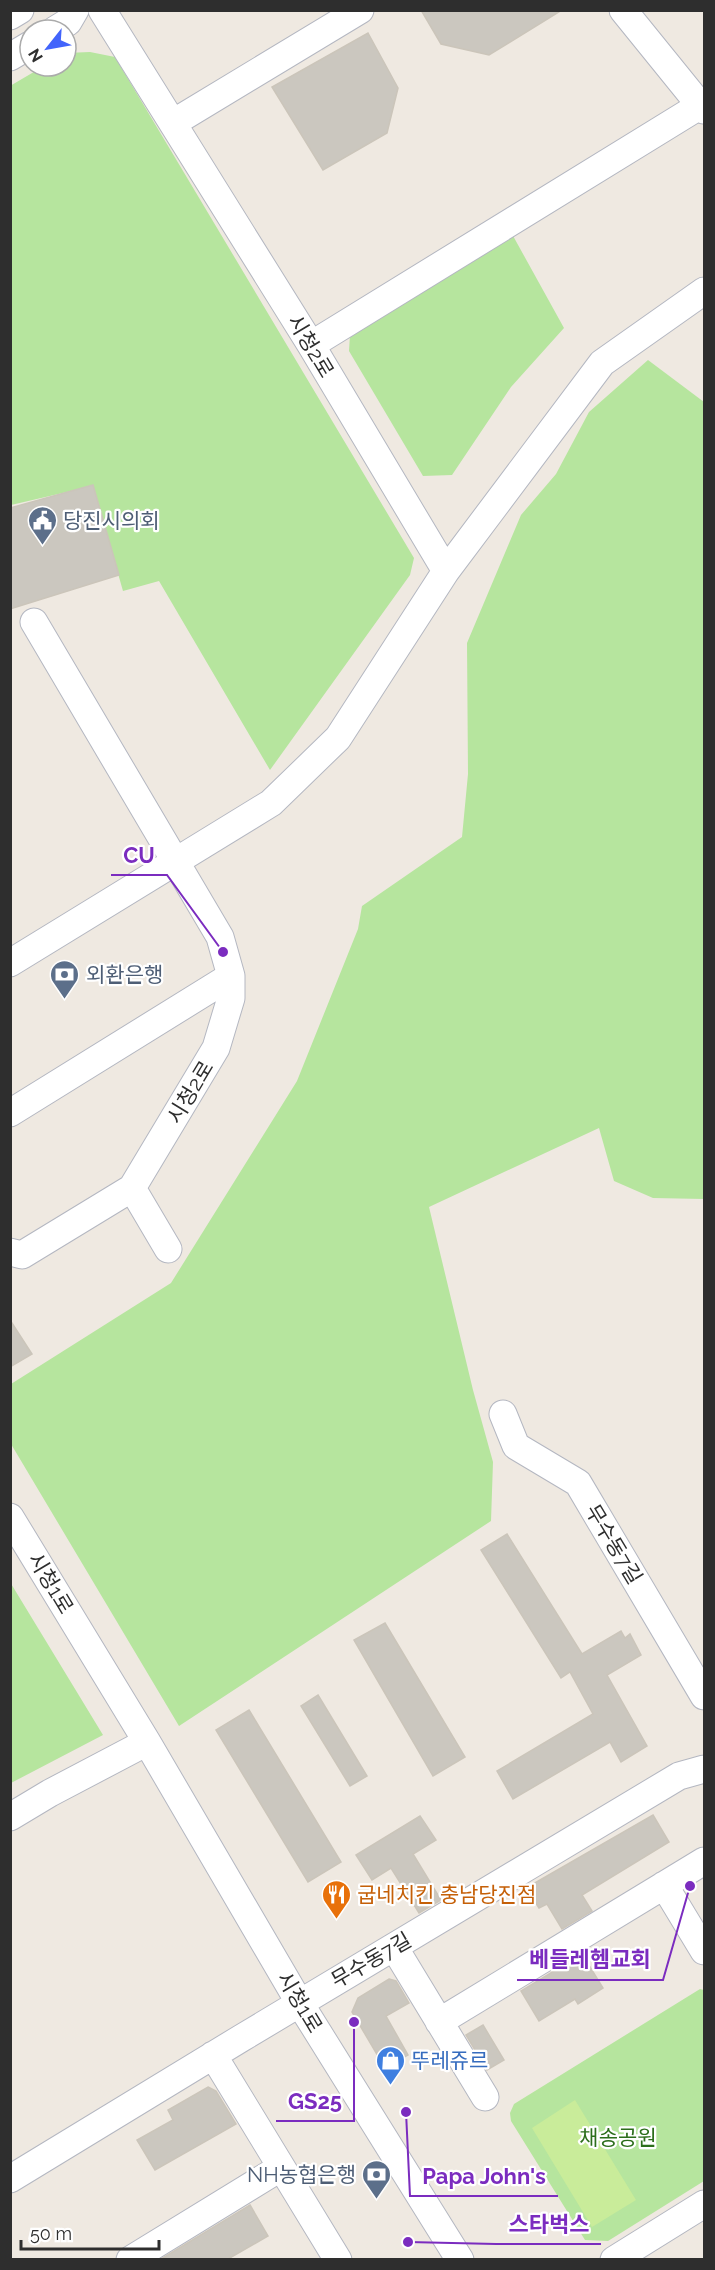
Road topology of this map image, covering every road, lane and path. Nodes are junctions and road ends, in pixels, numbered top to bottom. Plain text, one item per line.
1 (20, 10) edge
2 (102, 10) edge
3 (360, 10) edge
4 (623, 10) edge
5 (10, 16) edge
6 (703, 108) edge
7 (173, 123) junction
8 (705, 291) edge
9 (311, 345) junction
10 (447, 571) junction
11 (34, 622) dead end
12 (176, 861) junction
13 (10, 963) edge
14 (231, 976) junction
15 (195, 999) junction
16 (216, 1048) junction
17 (10, 1113) edge
18 (132, 1188) junction
19 (168, 1249) dead end
20 (10, 1252) edge
21 (503, 1414) dead end
22 (10, 1517) edge
23 (705, 1696) edge
24 (147, 1742) junction
25 (701, 1776) edge
26 (10, 1817) edge
27 (705, 1861) edge
28 (664, 1885) junction
29 (394, 1947) junction
30 (705, 1951) edge
31 (299, 2002) junction
32 (439, 2022) junction
33 (213, 2055) junction
34 (485, 2097) dead end
35 (280, 2168) junction
36 (10, 2179) edge
37 (705, 2204) edge
38 (330, 2257) edge
39 (130, 2259) edge
40 (460, 2259) edge
41 (614, 2259) edge

1 - 5 street
2 - 7 street, 시청2로
3 - 7 street
4 - 6 street
6 - 9 street
7 - 9 street, 시청2로
8 - 10 street
9 - 10 street, 시청2로
10 - 12 street
11 - 12 street, 시청2로
12 - 13 street
12 - 14 street, 시청2로
14 - 15 street
14 - 16 street, 시청2로
15 - 16 street
15 - 17 street
16 - 18 street, 시청2로
18 - 19 street
18 - 20 street, 시청2로
21 - 23 street, 무수동7길
22 - 24 street, 시청1로
24 - 26 street
24 - 31 street, 시청1로
25 - 29 street, 무수동7길
27 - 28 street
28 - 30 street
28 - 32 street
29 - 31 street, 무수동7길
29 - 32 street
31 - 33 street, 무수동7길
31 - 40 street, 시청1로
32 - 34 street
33 - 35 street
33 - 36 street, 무수동7길
35 - 38 street
35 - 39 street
37 - 41 street

